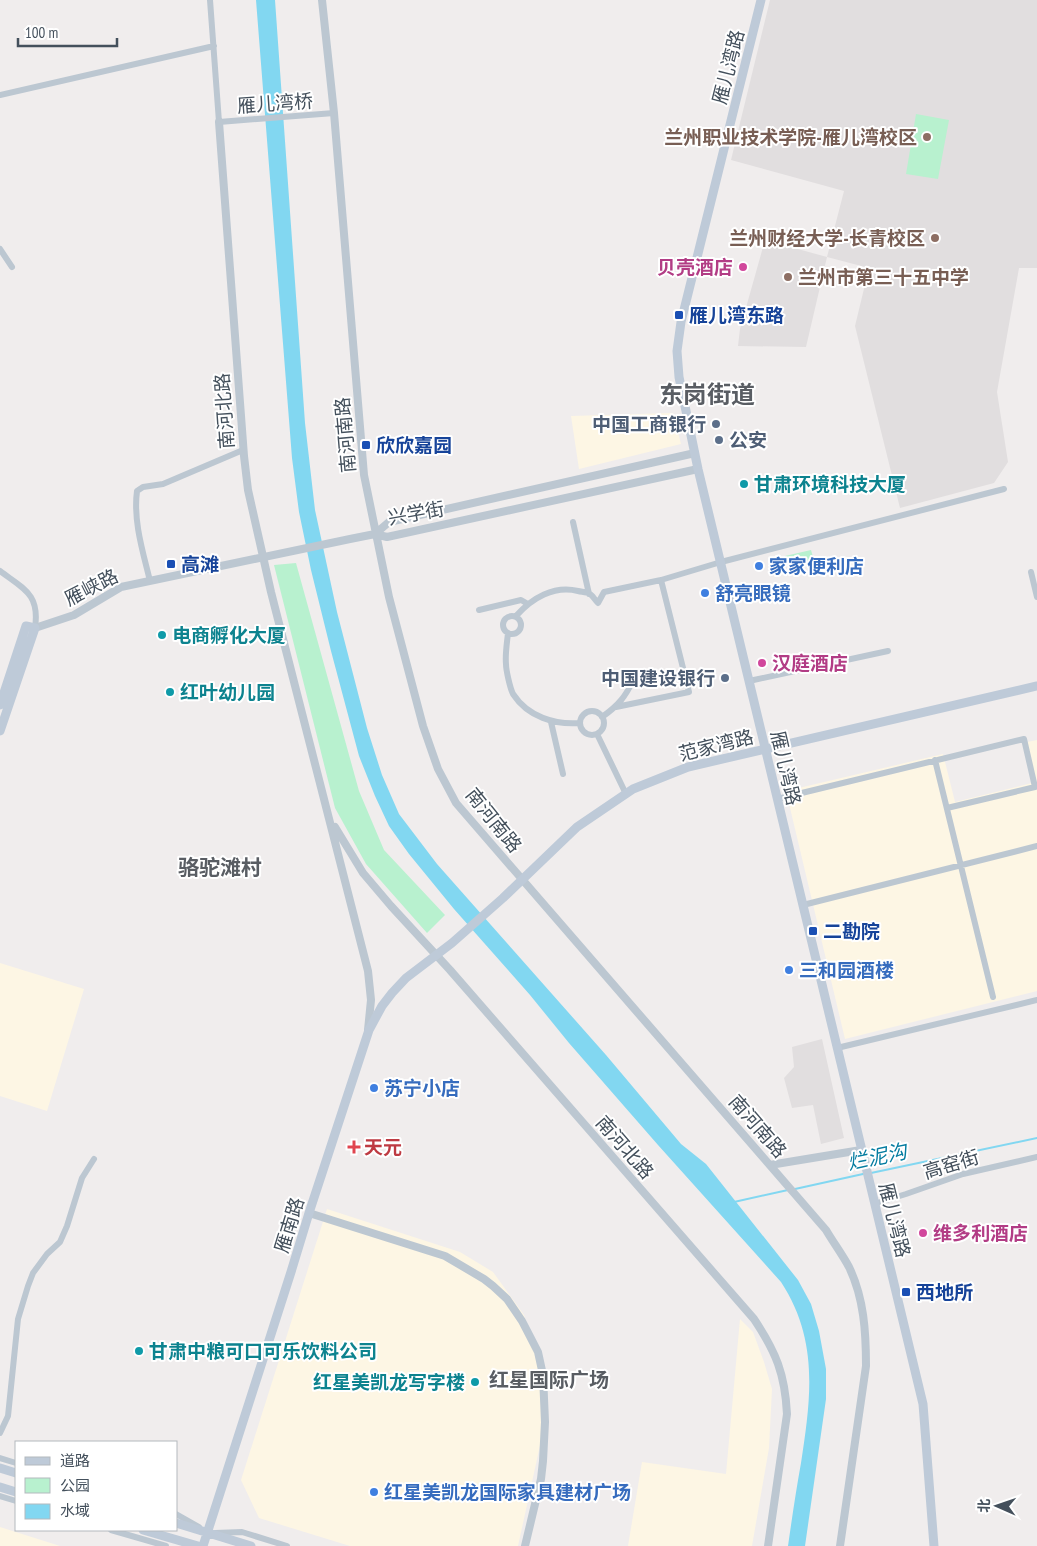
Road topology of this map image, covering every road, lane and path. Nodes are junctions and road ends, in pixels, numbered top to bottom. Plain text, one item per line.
1 (210, 0) edge
2 (322, 0) edge
3 (761, 0) edge
4 (214, 46) junction
5 (0, 95) edge
6 (334, 113) junction
7 (219, 122) junction
8 (0, 249) edge
9 (12, 267) dead end
10 (243, 450) junction
11 (694, 453) junction
12 (698, 469) junction
13 (1004, 489) dead end
14 (573, 522) dead end
15 (375, 534) junction
16 (263, 558) junction
17 (721, 562) junction
18 (0, 571) edge
19 (1031, 572) dead end
20 (661, 580) junction
21 (150, 581) junction
22 (589, 594) junction
23 (1037, 597) edge
24 (528, 604) junction
25 (479, 610) dead end
26 (516, 616) junction
27 (36, 628) junction
28 (508, 633) junction
29 (888, 651) dead end
30 (634, 679) dead end
31 (749, 681) junction
32 (1037, 686) edge
33 (0, 705) edge
34 (616, 707) junction
35 (602, 717) junction
36 (551, 722) junction
37 (580, 723) junction
38 (0, 731) edge
39 (597, 734) junction
40 (765, 749) junction
41 (935, 760) junction
42 (563, 774) dead end
43 (626, 794) junction
44 (777, 799) junction
45 (947, 808) junction
46 (328, 810) junction
47 (1037, 846) edge
48 (961, 865) junction
49 (522, 880) junction
50 (503, 898) joint
51 (803, 905) junction
52 (436, 955) junction
53 (993, 997) dead end
54 (1037, 1000) edge
55 (366, 1037) junction
56 (837, 1048) junction
57 (862, 1153) junction
58 (1037, 1157) edge
59 (94, 1159) dead end
60 (772, 1167) junction
61 (874, 1204) junction
62 (309, 1213) junction
63 (0, 1433) edge
64 (0, 1458) edge
65 (15, 1463) edge
66 (0, 1468) edge
67 (15, 1473) edge
68 (0, 1487) edge
69 (15, 1492) edge
70 (0, 1496) edge
71 (15, 1501) edge
72 (178, 1515) edge
73 (178, 1524) edge
74 (114, 1531) edge
75 (146, 1531) edge
76 (208, 1533) junction
77 (166, 1546) edge
78 (198, 1546) edge
79 (203, 1546) edge
80 (251, 1546) edge
81 (287, 1546) edge
82 (525, 1546) edge
83 (768, 1546) edge
84 (840, 1546) edge
85 (934, 1546) edge

1 - 4 street, 南河北路
2 - 6 street, 南河南路
3 - 11 main road, 雁儿湾路
4 - 5 street
4 - 7 street, 南河北路
6 - 7 street, 雁儿湾桥
6 - 15 street, 南河南路
7 - 10 street, 南河北路
8 - 9 street
10 - 16 street, 南河北路
10 - 21 street
11 - 12 main road, 雁儿湾路
11 - 15 street, 兴学街
12 - 15 street, 兴学街
12 - 17 main road, 雁儿湾路
13 - 17 street
14 - 22 street
15 - 16 street, 雁峡路
15 - 49 street, 南河南路
16 - 21 street, 雁峡路
16 - 46 street, 南河北路
17 - 20 street
17 - 31 main road, 雁儿湾路
18 - 27 street
19 - 23 street
20 - 22 street
20 - 34 street
21 - 27 street, 雁峡路
22 - 24 street
24 - 25 street
24 - 26 street
26 - 28 street
26 - 28 street
27 - 33 main road
27 - 38 main road
28 - 36 street
29 - 31 street
30 - 34 street
31 - 40 main road, 雁儿湾路
32 - 40 main road, 范家湾路
34 - 35 street
35 - 37 street
35 - 39 street
36 - 37 street
36 - 42 street
37 - 39 street
39 - 43 street
40 - 43 main road, 范家湾路
40 - 44 main road, 雁儿湾路
41 - 44 street
41 - 45 street
41 - 45 street
43 - 49 main road, 范家湾路
44 - 51 main road, 雁儿湾路
45 - 48 street
46 - 52 street, 南河北路
46 - 55 street, 南河北路
47 - 48 street
48 - 51 street
48 - 53 street
49 - 50 main road, 范家湾路
49 - 60 street, 南河南路
50 - 52 main road, 雁南路
51 - 56 main road, 雁儿湾路
52 - 55 main road, 雁南路
52 - 83 street, 南河北路
54 - 56 street
55 - 62 main road, 雁南路
56 - 57 main road, 雁儿湾路
57 - 60 street
57 - 61 main road, 雁儿湾路
58 - 61 street, 高窑街
59 - 63 street
60 - 84 street, 南河南路
61 - 85 main road, 雁儿湾路
62 - 76 main road, 雁南路
62 - 82 street
64 - 65 street
66 - 67 main road
68 - 69 main road
70 - 71 street
72 - 76 street
73 - 76 main road
74 - 77 street
75 - 78 main road
76 - 79 main road, 雁南路
76 - 80 main road
76 - 81 street

